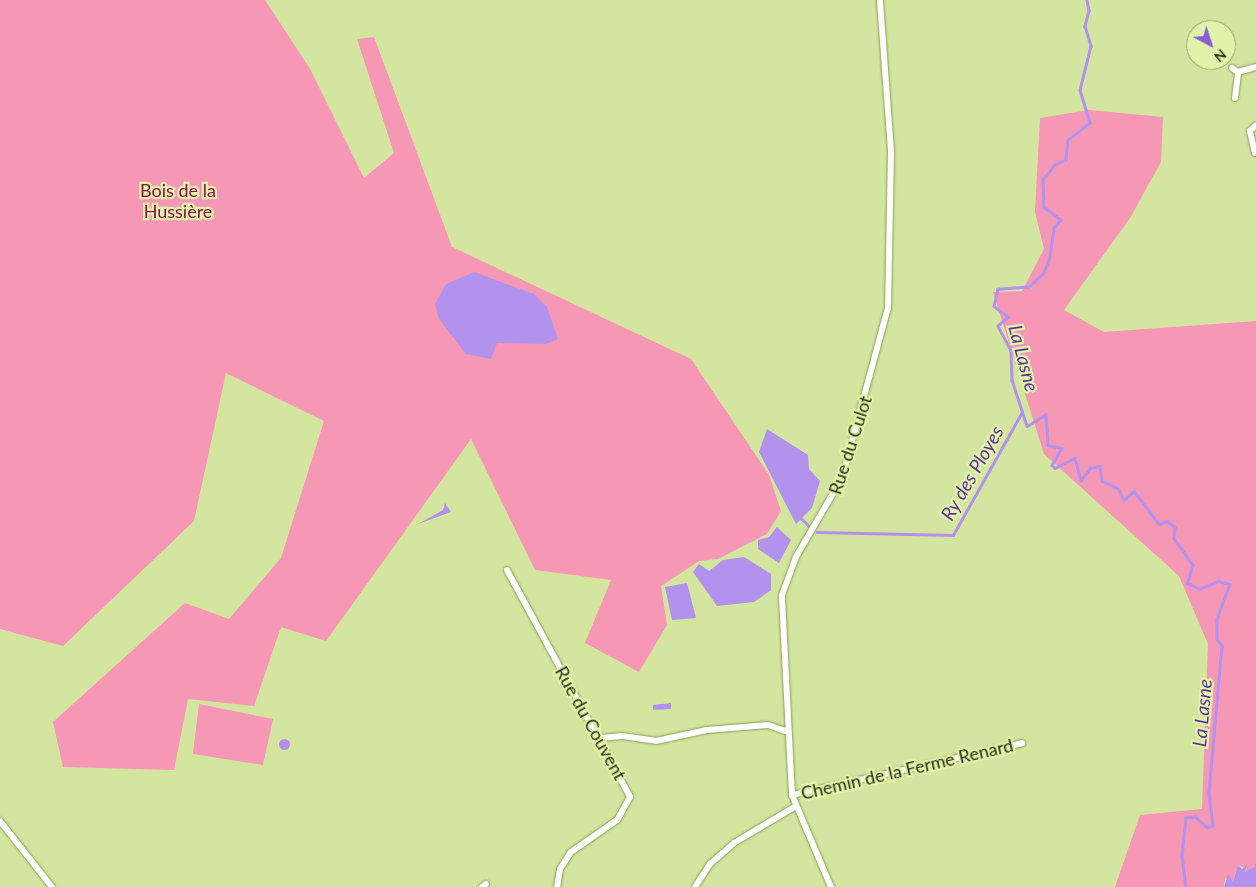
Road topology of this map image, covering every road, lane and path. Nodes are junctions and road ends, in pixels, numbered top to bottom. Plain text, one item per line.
1 (880, 0) edge
2 (1256, 67) edge
3 (1235, 70) edge
4 (1238, 72) junction
5 (1235, 98) dead end
6 (1256, 125) edge
7 (1255, 153) edge
8 (506, 570) dead end
9 (788, 732) junction
10 (600, 738) junction
11 (1022, 743) dead end
12 (792, 795) junction
13 (796, 806) junction
14 (0, 821) edge
15 (52, 887) edge
16 (557, 887) edge
17 (695, 887) edge
18 (830, 887) edge

1 - 9 street, Rue du Culot
2 - 4 street
3 - 4 street
4 - 5 street
6 - 7 street
8 - 10 street, Rue du Couvent
9 - 10 street
9 - 12 street, Rue du Culot
10 - 16 street, Rue du Couvent
11 - 12 street, Chemin de la Ferme Renard
12 - 13 street, Rue du Culot
13 - 17 street
13 - 18 street, Rue du Culot
14 - 15 street

